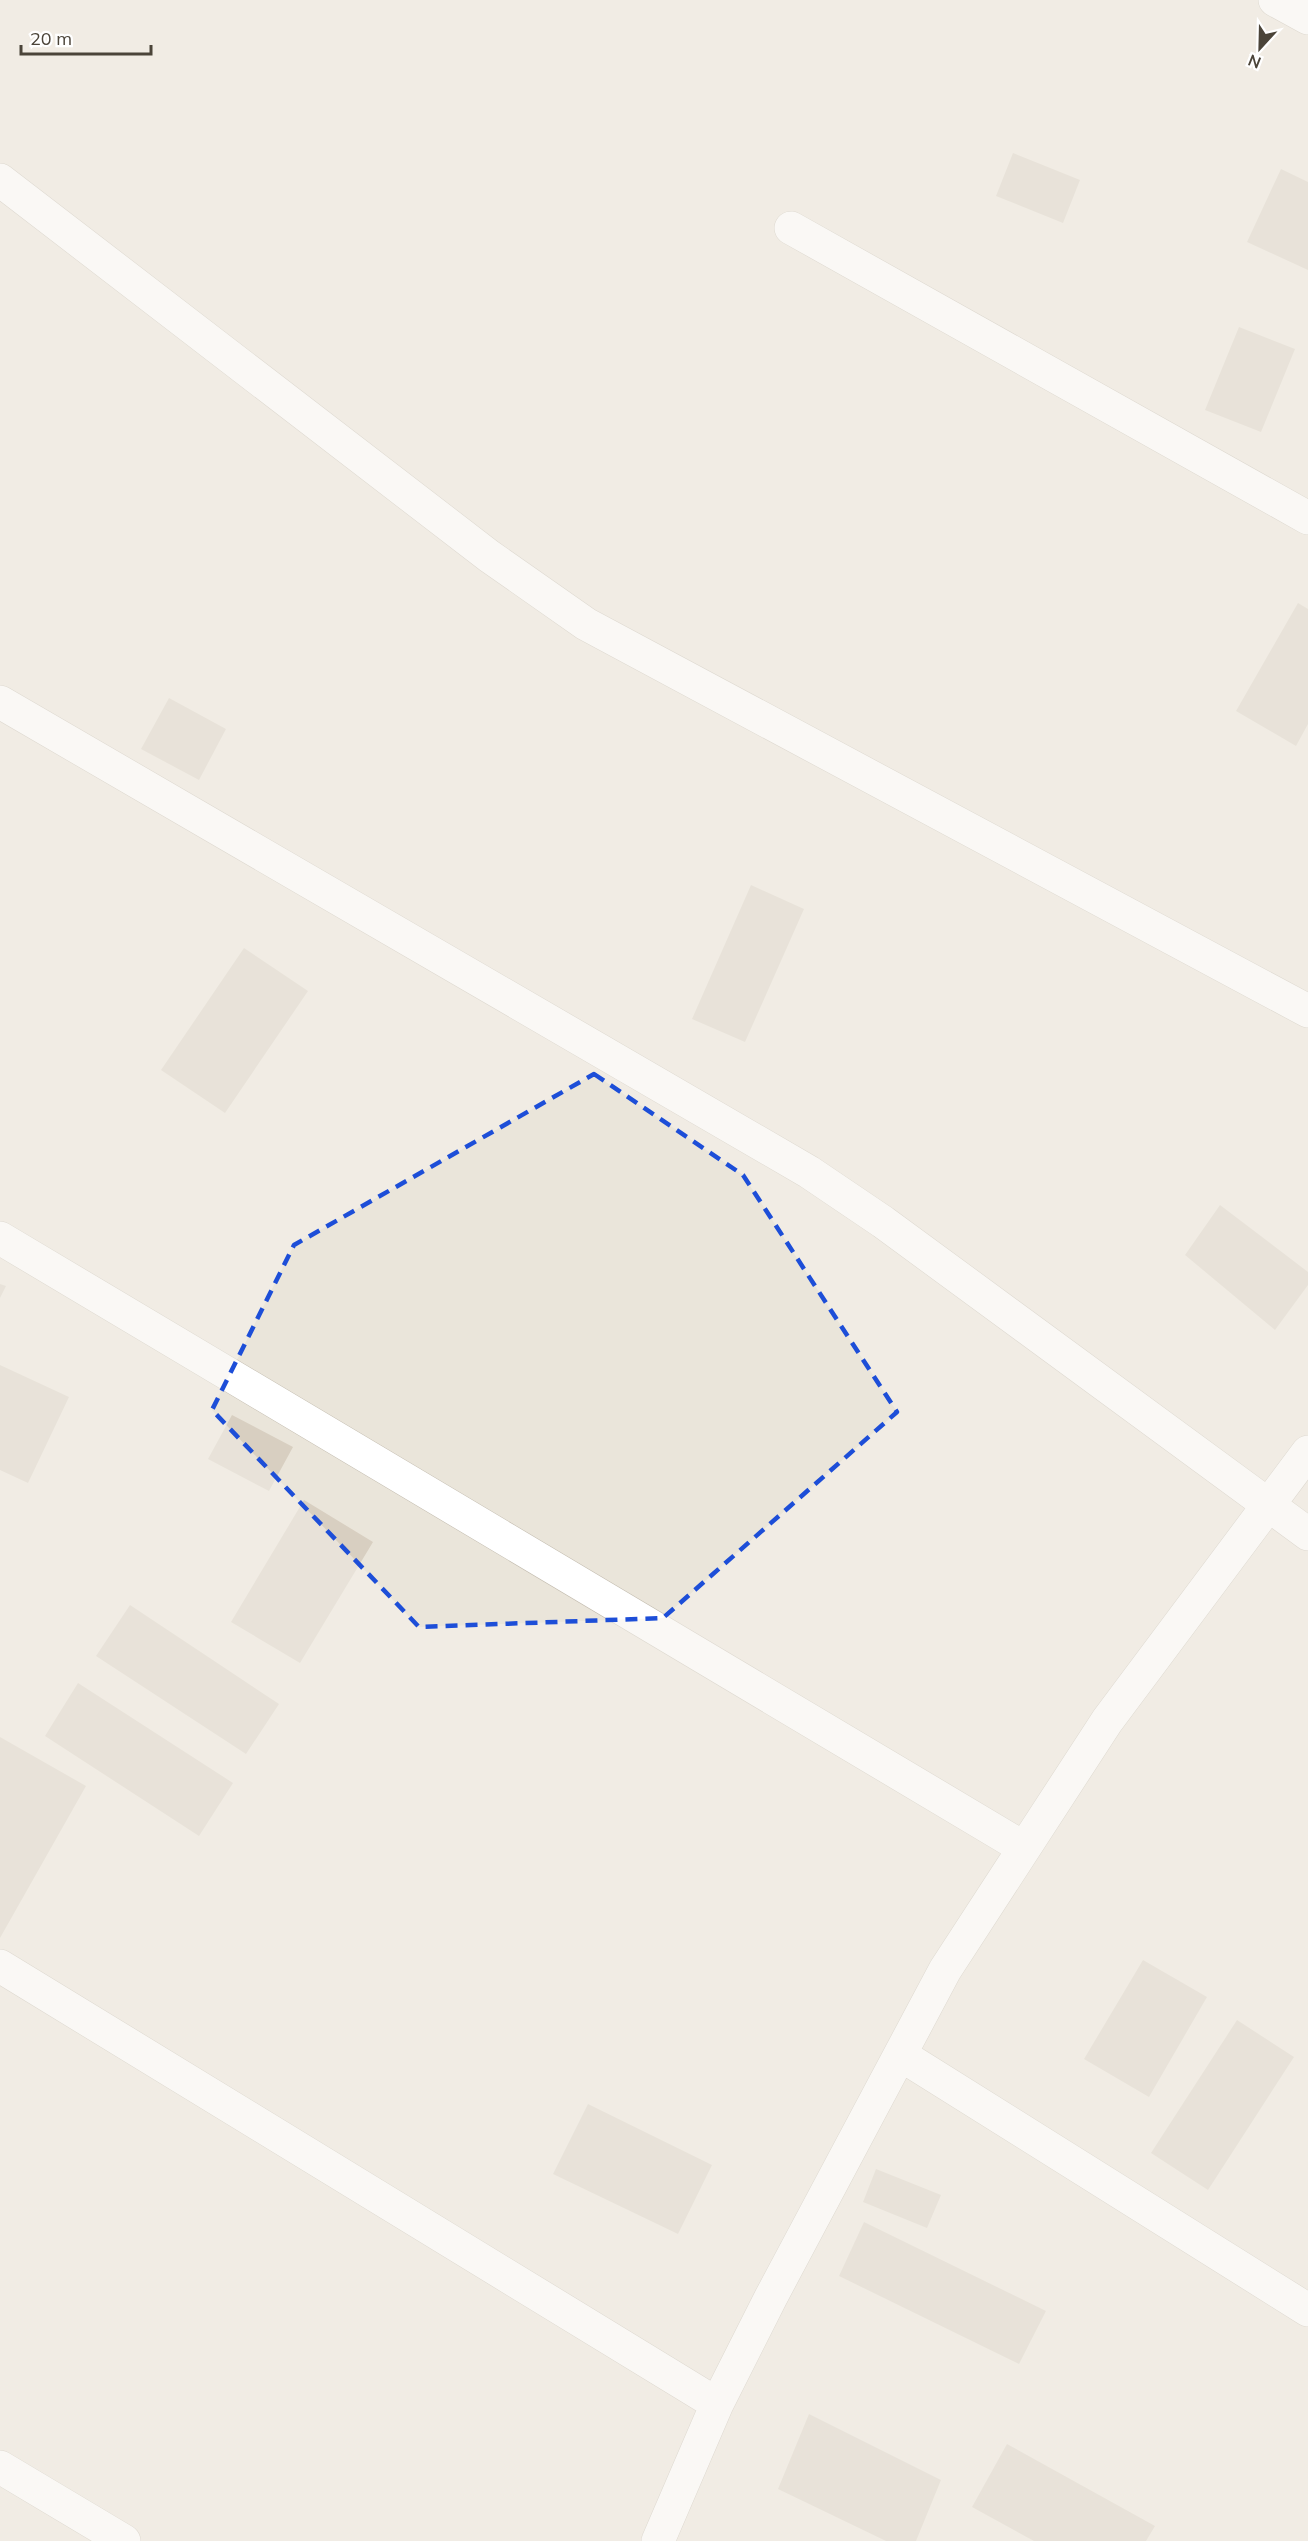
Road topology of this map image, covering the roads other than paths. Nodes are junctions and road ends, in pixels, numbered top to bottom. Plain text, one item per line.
1 (1275, 0) edge
2 (1308, 18) edge
3 (0, 180) edge
4 (791, 228) dead end
5 (1308, 518) edge
6 (0, 702) edge
7 (1308, 1011) edge
8 (0, 1238) edge
9 (1308, 1452) edge
10 (1270, 1504) junction
11 (1308, 1534) edge
12 (1024, 1848) junction
13 (0, 1966) edge
14 (902, 2055) junction
15 (1308, 2310) edge
16 (717, 2404) junction
17 (0, 2467) edge
18 (124, 2541) edge
19 (658, 2541) edge

1 - 2 street
3 - 7 street
4 - 5 street
6 - 10 street
8 - 12 street
9 - 10 street
10 - 11 street
10 - 12 street
12 - 14 street
13 - 16 street
14 - 15 street
14 - 16 street
16 - 19 street
17 - 18 street

